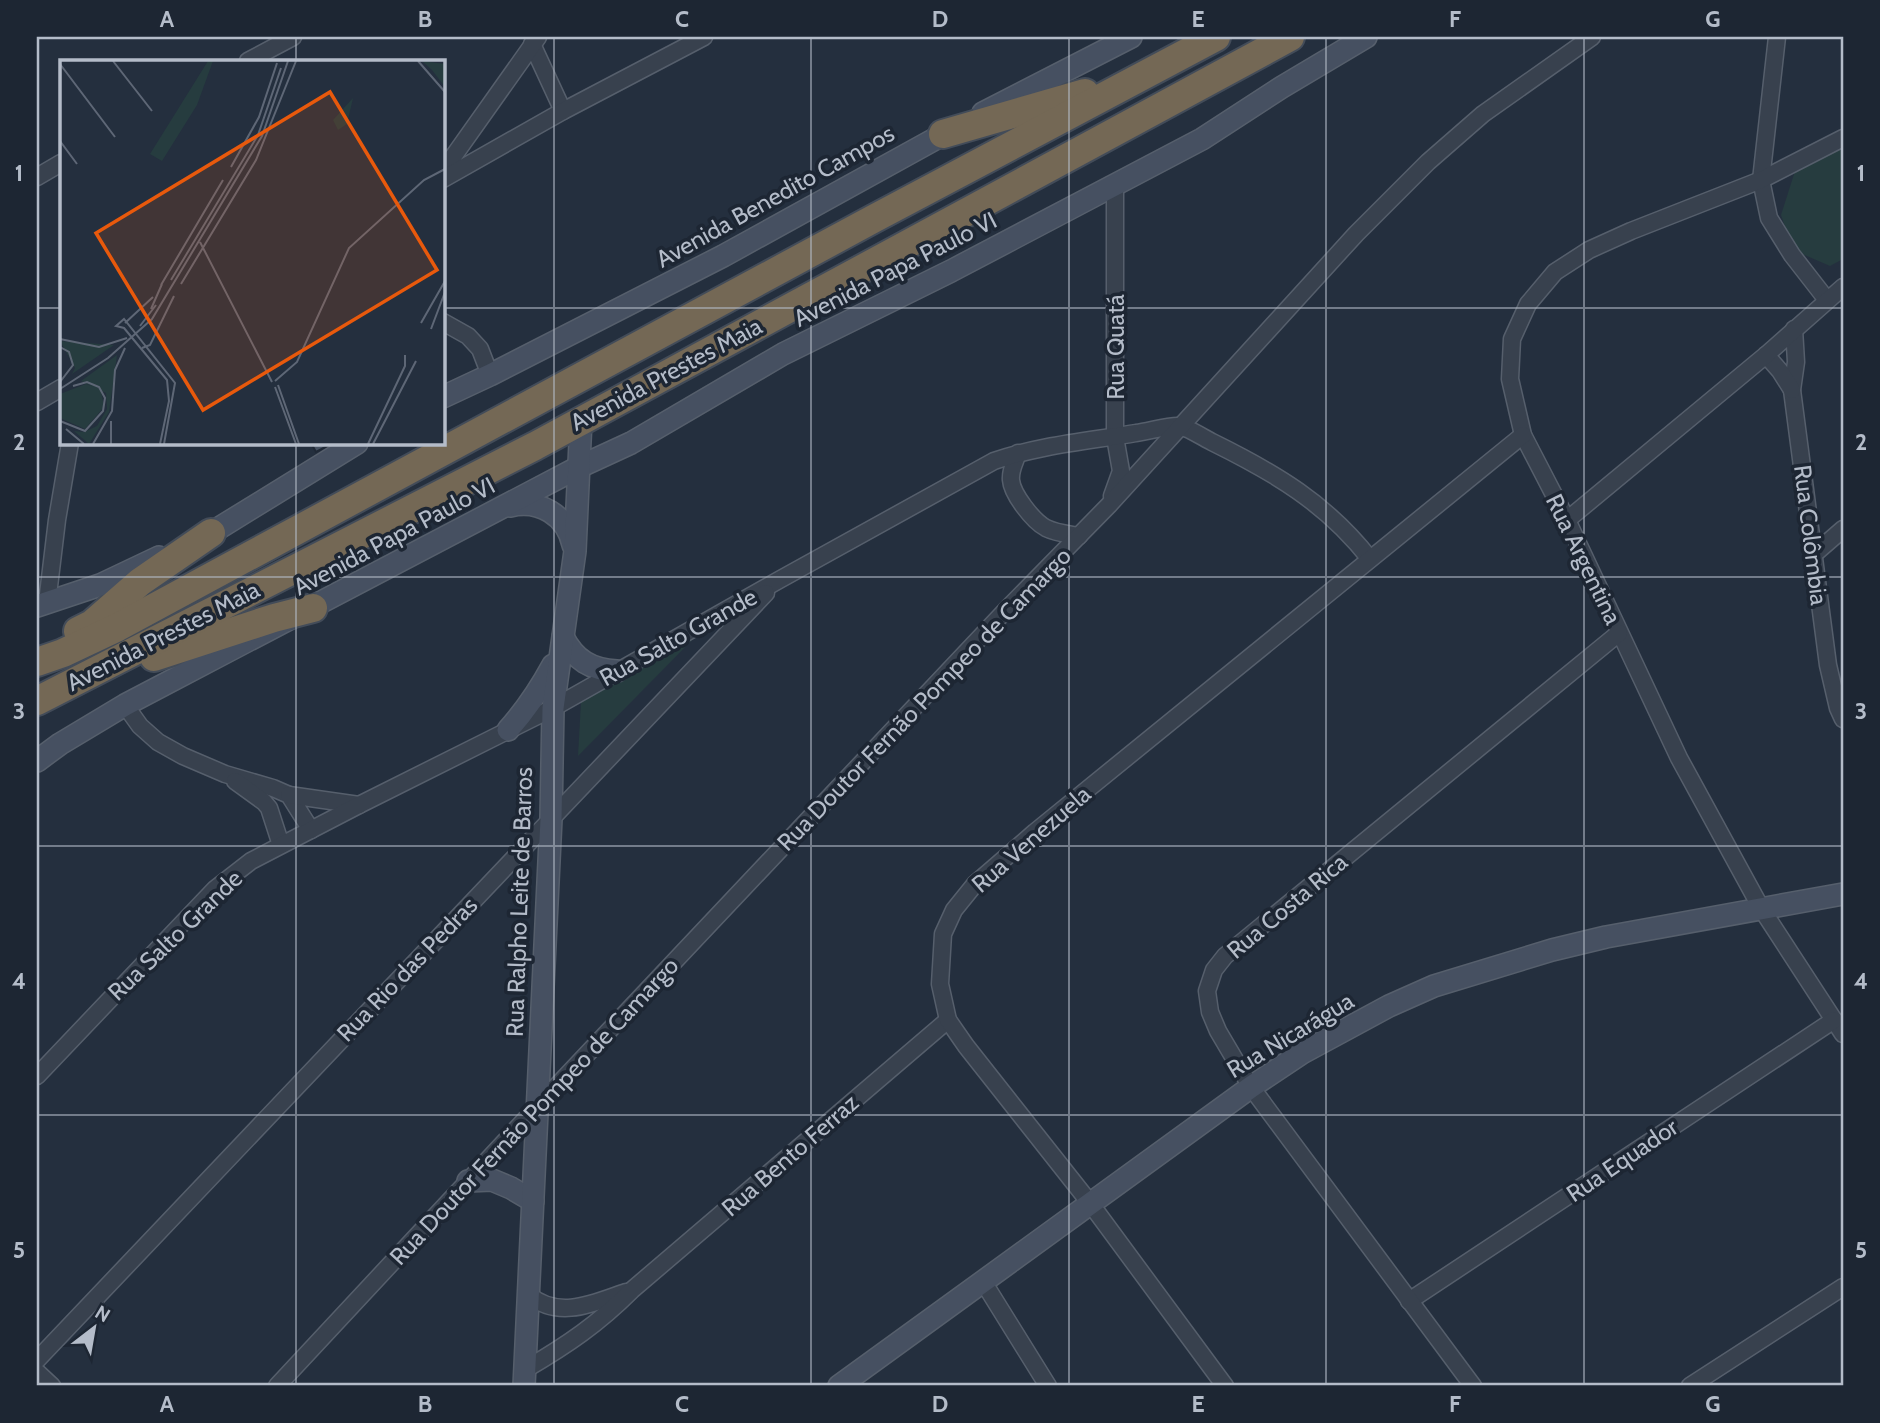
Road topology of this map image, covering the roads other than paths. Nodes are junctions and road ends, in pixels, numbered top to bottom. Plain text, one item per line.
1 (293, 37) edge
2 (704, 37) edge
3 (1131, 37) edge
4 (1216, 37) edge
5 (1290, 37) edge
6 (1366, 37) edge
7 (1592, 37) edge
8 (1777, 37) edge
9 (535, 41) edge
10 (1107, 43) edge
11 (250, 60) edge
12 (1142, 77) junction
13 (563, 111) junction
14 (943, 134) junction
15 (1843, 138) edge
16 (60, 164) edge
17 (444, 170) edge
18 (37, 177) edge
19 (444, 178) edge
20 (1761, 180) junction
21 (1115, 186) junction
22 (1843, 287) edge
23 (1827, 300) junction
24 (444, 323) edge
25 (1794, 329) junction
26 (1766, 355) junction
27 (489, 375) junction
28 (60, 389) edge
29 (1792, 390) junction
30 (444, 397) edge
31 (37, 402) edge
32 (581, 421) junction
33 (1179, 426) junction
34 (1523, 435) junction
35 (1115, 437) junction
36 (70, 444) edge
37 (355, 444) edge
38 (1018, 453) junction
39 (579, 467) junction
40 (1109, 505) junction
41 (505, 507) junction
42 (1567, 520) junction
43 (1843, 529) edge
44 (211, 533) junction
45 (1079, 536) junction
46 (575, 551) junction
47 (1813, 555) junction
48 (1370, 559) junction
49 (779, 580) junction
50 (42, 604) edge
51 (313, 608) junction
52 (1619, 633) junction
53 (563, 637) junction
54 (37, 656) edge
55 (37, 662) edge
56 (617, 671) junction
57 (37, 701) edge
58 (125, 705) junction
59 (552, 708) junction
60 (1843, 719) edge
61 (508, 730) junction
62 (37, 761) edge
63 (225, 774) junction
64 (289, 796) junction
65 (359, 804) junction
66 (551, 819) junction
67 (310, 830) junction
68 (281, 845) junction
69 (1843, 894) edge
70 (1761, 908) junction
71 (948, 1020) junction
72 (1839, 1027) edge
73 (37, 1076) edge
74 (1251, 1087) junction
75 (536, 1108) junction
76 (468, 1181) junction
77 (533, 1201) junction
78 (1090, 1203) junction
79 (984, 1283) junction
80 (1843, 1287) edge
81 (632, 1290) junction
82 (529, 1295) junction
83 (1409, 1301) junction
84 (37, 1360) edge
85 (37, 1372) edge
86 (525, 1377) edge
87 (848, 1383) edge
88 (52, 1386) edge
89 (277, 1386) edge
90 (1048, 1386) edge
91 (1225, 1386) edge
92 (1473, 1386) edge
93 (1690, 1386) edge

1 - 11 street
2 - 13 street
3 - 10 street, Avenida Benedito Campos
4 - 12 highway, Avenida Prestes Maia
5 - 32 highway, Avenida Prestes Maia
6 - 21 street, Avenida Papa Paulo VI
7 - 33 street, Rua Doutor Fernão Pompeo de Camargo
8 - 20 street
9 - 13 street
9 - 17 street
10 - 14 street, Avenida Benedito Campos
12 - 14 highway
12 - 55 highway, Avenida Prestes Maia
13 - 19 street
14 - 27 street, Avenida Benedito Campos
15 - 20 street, Rua Argentina
16 - 18 street
20 - 23 street
20 - 34 street, Rua Argentina
21 - 35 street, Rua Quatá
21 - 39 street, Avenida Papa Paulo VI
22 - 23 street
23 - 25 street
24 - 27 street
25 - 26 street
25 - 29 street, Rua Colômbia
26 - 29 street, Rua Colômbia
26 - 42 street
27 - 30 street, Avenida Benedito Campos
28 - 31 street
29 - 47 street, Rua Colômbia
32 - 39 street, Rua Ralpho Leite de Barros
32 - 57 highway, Avenida Prestes Maia
33 - 35 street, Rua Salto Grande
33 - 40 street, Rua Doutor Fernão Pompeo de Camargo
33 - 48 street
34 - 42 street, Rua Argentina
34 - 48 street, Rua Venezuela
35 - 38 street, Rua Salto Grande
35 - 40 street, Rua Quatá
36 - 50 street
37 - 44 street
38 - 45 street
38 - 49 street, Rua Salto Grande
39 - 41 street, Avenida Papa Paulo VI
39 - 46 street, Rua Ralpho Leite de Barros
40 - 45 street, Rua Doutor Fernão Pompeo de Camargo
41 - 46 street
41 - 51 street, Avenida Papa Paulo VI
42 - 52 street, Rua Argentina
43 - 47 street
44 - 50 street
44 - 54 highway
45 - 75 street, Rua Doutor Fernão Pompeo de Camargo
46 - 53 street, Rua Ralpho Leite de Barros
47 - 60 street, Rua Colômbia
48 - 71 street, Rua Venezuela
49 - 56 street, Rua Salto Grande
49 - 66 street, Rua Rio das Pedras
51 - 57 highway
51 - 58 street, Avenida Papa Paulo VI
52 - 70 street, Rua Argentina
52 - 74 street, Rua Costa Rica
53 - 56 street
53 - 59 street, Rua Ralpho Leite de Barros
53 - 61 street
56 - 59 street, Rua Salto Grande
58 - 62 street, Avenida Papa Paulo VI
58 - 63 street
59 - 61 street, Rua Salto Grande
59 - 66 street, Rua Ralpho Leite de Barros
61 - 65 street, Rua Salto Grande
63 - 64 street
63 - 68 street
64 - 65 street
64 - 67 street
65 - 67 street, Rua Salto Grande
66 - 75 street, Rua Ralpho Leite de Barros
66 - 84 street, Rua Rio das Pedras
67 - 68 street, Rua Salto Grande
68 - 73 street, Rua Salto Grande
69 - 70 street, Rua Nicarágua
70 - 72 street, Rua Argentina
70 - 74 street, Rua Nicarágua
71 - 78 street, Rua Venezuela
71 - 81 street, Rua Bento Ferraz
72 - 83 street, Rua Equador
74 - 78 street, Rua Nicarágua
74 - 83 street, Rua Costa Rica
75 - 76 street, Rua Doutor Fernão Pompeo de Camargo
75 - 77 street, Rua Ralpho Leite de Barros
76 - 77 street
76 - 89 street, Rua Doutor Fernão Pompeo de Camargo
77 - 82 street, Rua Ralpho Leite de Barros
78 - 79 street, Rua Nicarágua
78 - 91 street, Rua Venezuela
79 - 87 street, Rua Nicarágua
79 - 90 street
80 - 93 street
81 - 82 street, Rua Bento Ferraz
81 - 86 street, Rua Bento Ferraz
82 - 86 street, Rua Ralpho Leite de Barros
83 - 92 street, Rua Costa Rica
85 - 88 street

